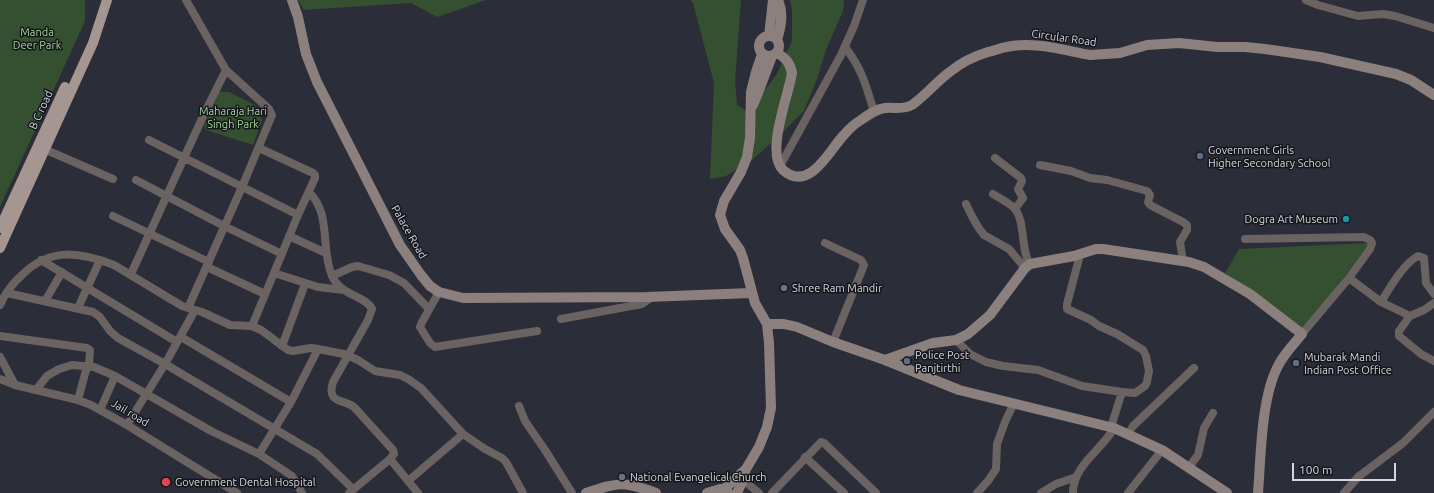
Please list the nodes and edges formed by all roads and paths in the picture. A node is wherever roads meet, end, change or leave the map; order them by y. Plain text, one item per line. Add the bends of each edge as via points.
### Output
1 (101, 0) edge
2 (107, 0) edge
3 (186, 0) edge
4 (292, 0) edge
5 (773, 0) edge
6 (778, 0) edge
7 (863, 0) edge
8 (1306, 0) edge
9 (1434, 28) edge
10 (773, 38) junction
11 (845, 46) junction
12 (770, 54) junction
13 (226, 70) junction
14 (1434, 95) edge
15 (874, 112) junction
16 (149, 140) dead end
17 (259, 148) junction
18 (44, 149) junction
19 (185, 157) junction
20 (995, 158) dead end
21 (1040, 165) dead end
22 (780, 166) junction
23 (113, 179) dead end
24 (136, 180) dead end
25 (242, 187) junction
26 (21, 190) junction
27 (309, 192) junction
28 (993, 194) dead end
29 (167, 195) junction
30 (966, 204) dead end
31 (1016, 209) junction
32 (298, 214) junction
33 (113, 216) dead end
34 (224, 226) junction
35 (0, 228) edge
36 (150, 234) junction
37 (289, 236) junction
38 (1245, 239) dead end
39 (825, 243) dead end
40 (0, 248) edge
41 (282, 254) junction
42 (326, 254) junction
43 (1080, 255) junction
44 (41, 260) junction
45 (100, 260) junction
46 (1183, 261) junction
47 (208, 264) junction
48 (1028, 266) junction
49 (62, 272) junction
50 (274, 273) junction
51 (131, 274) junction
52 (332, 276) junction
53 (1349, 278) junction
54 (305, 284) junction
55 (88, 288) junction
56 (344, 290) junction
57 (439, 292) junction
58 (6, 293) junction
59 (752, 293) junction
60 (265, 294) junction
61 (1434, 294) edge
62 (652, 297) junction
63 (45, 301) junction
64 (1381, 302) junction
65 (1434, 303) edge
66 (0, 305) edge
67 (78, 308) junction
68 (191, 309) junction
69 (429, 309) junction
70 (1410, 316) junction
71 (561, 319) dead end
72 (767, 324) junction
73 (252, 326) junction
74 (536, 330) dead end
75 (1302, 334) junction
76 (0, 336) edge
77 (179, 340) junction
78 (956, 340) junction
79 (833, 342) junction
80 (282, 346) junction
81 (318, 349) junction
82 (349, 356) junction
83 (0, 357) edge
84 (886, 360) junction
85 (1434, 361) edge
86 (165, 364) junction
87 (89, 366) junction
88 (1194, 368) dead end
89 (115, 376) junction
90 (0, 379) edge
91 (16, 385) junction
92 (36, 390) junction
93 (1122, 392) junction
94 (147, 394) junction
95 (78, 400) junction
96 (291, 402) junction
97 (1014, 403) junction
98 (519, 406) dead end
99 (100, 410) junction
100 (1213, 413) dead end
101 (1434, 413) edge
102 (127, 425) junction
103 (1112, 428) junction
104 (274, 429) junction
105 (464, 434) junction
106 (1128, 434) junction
107 (1162, 450) junction
108 (259, 454) junction
109 (805, 457) junction
110 (390, 459) junction
111 (1189, 467) junction
112 (746, 469) junction
113 (1076, 477) junction
114 (743, 480) junction
115 (408, 481) junction
116 (351, 491) edge
117 (717, 492) edge
118 (237, 493) edge
119 (302, 493) edge
120 (418, 493) edge
121 (523, 493) edge
122 (572, 493) edge
123 (586, 493) edge
124 (656, 493) edge
125 (737, 493) edge
126 (759, 493) edge
127 (772, 493) edge
128 (844, 493) edge
129 (876, 493) edge
130 (977, 493) edge
131 (1041, 493) edge
132 (1074, 493) edge
133 (1128, 493) edge
134 (1227, 493) edge
135 (1258, 493) edge
136 (1344, 493) edge

1 - 26 main road, B C road via 86,41
2 - 18 main road via 92,43
3 - 13 street
4 - 57 street, Palace Road via 308,60 317,82 400,245 421,276
5 - 10 street
6 - 10 street via 781,24
7 - 11 street
8 - 9 street via 1358,16 1383,14
10 - 12 street via 780,46
10 - 12 street via 764,38 759,45 760,50
11 - 15 street via 862,74
11 - 22 street
12 - 22 street via 785,57 792,73 779,124 777,151
12 - 59 street via 756,72 751,92 747,157 724,201 720,215 725,229 744,258
13 - 17 street via 271,112 272,118
13 - 19 street
14 - 15 street, Circular Road via 1420,84 1396,74 1320,57 1265,49 1179,43 1147,45 1098,56 1020,45 968,59 908,107 884,108
15 - 22 street, Circular Road via 843,134 810,174 792,175
16 - 19 street
17 - 25 street
17 - 27 street via 315,175
18 - 23 street
18 - 26 main road
19 - 25 street
19 - 29 street
20 - 31 street via 1021,178 1018,189 1023,198
21 - 46 street via 1147,191 1150,195 1150,205 1186,225 1187,230 1180,242
24 - 29 street
25 - 32 street
25 - 34 street
26 - 35 main road, B C road
26 - 40 main road
27 - 32 street
27 - 42 street via 322,212
28 - 31 street
29 - 34 street
29 - 36 street
30 - 48 street via 984,235 1009,249
31 - 48 street
32 - 37 street
33 - 36 street
34 - 41 street
34 - 47 street
36 - 47 street
36 - 51 street
37 - 41 street
37 - 42 street
38 - 53 street via 1368,238 1372,244 1370,249
39 - 79 street via 861,260 864,265
41 - 50 street
42 - 52 street
43 - 46 street via 1103,249
43 - 48 street
43 - 93 street via 1067,304 1068,309 1130,342 1143,350 1146,356 1149,376 1145,386 1135,393
44 - 45 street via 63,254
44 - 49 street
44 - 58 street via 16,280
45 - 51 street
45 - 55 street
46 - 75 street via 1204,267 1250,294
47 - 60 street
47 - 68 street
48 - 78 street via 990,315 968,334
49 - 55 street
49 - 63 street
50 - 54 street
50 - 60 street
51 - 68 street
52 - 56 street
52 - 69 street via 355,266 389,276 404,283
53 - 64 street
53 - 75 street
54 - 56 street
54 - 80 street
55 - 67 street
55 - 77 street
56 - 82 street via 367,303 372,309
57 - 62 street, Palace Road via 463,298
57 - 69 street
58 - 63 street
58 - 66 street
59 - 62 street, Palace Road
59 - 72 street
60 - 73 street
61 - 64 street via 1426,283 1424,258 1418,256 1406,266
62 - 71 street via 642,304
63 - 67 street
64 - 70 street
65 - 70 street
67 - 86 street via 97,314 110,332 118,338
68 - 73 street via 230,325
68 - 77 street
69 - 74 street via 420,327 435,347
70 - 85 street via 1399,336
72 - 79 street via 797,327
72 - 112 street via 771,408 759,447
73 - 80 street
75 - 135 street via 1281,361 1270,387 1264,420
76 - 87 street via 87,348 91,352
77 - 86 street
77 - 96 street
78 - 84 street via 933,343
78 - 93 street via 970,354 986,362 1038,370 1082,386
79 - 84 street
80 - 81 street via 293,351
81 - 82 street
81 - 96 street
82 - 105 street via 375,371 400,375 411,381 433,400
82 - 110 street via 332,385 334,398 354,407 393,450 394,454
83 - 91 street
84 - 97 street via 959,390
86 - 94 street
86 - 104 street
87 - 89 street
87 - 92 street via 72,365 59,368 47,376
87 - 95 street
88 - 106 street via 1133,426
89 - 94 street
89 - 99 street
90 - 91 street, Jail road
91 - 92 street, Jail road
92 - 95 street, Jail road
93 - 103 street
94 - 102 street
94 - 108 street via 211,431
95 - 99 street, Jail road
96 - 104 street
97 - 103 street
97 - 130 street via 998,444 996,469
98 - 122 street via 525,421
99 - 102 street, Jail road
100 - 111 street via 1204,428 1198,455
101 - 136 street via 1402,443 1358,477
102 - 118 street, Jail road
103 - 106 street
103 - 113 street
104 - 108 street
104 - 116 street via 316,454
105 - 115 street
105 - 121 street via 502,458
106 - 107 street
107 - 111 street
107 - 133 street
108 - 119 street via 292,476
109 - 127 street
109 - 128 street
109 - 129 street via 819,443 824,443
110 - 115 street
110 - 116 street
111 - 134 street
112 - 114 street
112 - 117 street
113 - 131 street
113 - 132 street
114 - 125 street
114 - 126 street
115 - 120 street
123 - 124 street via 621,483

